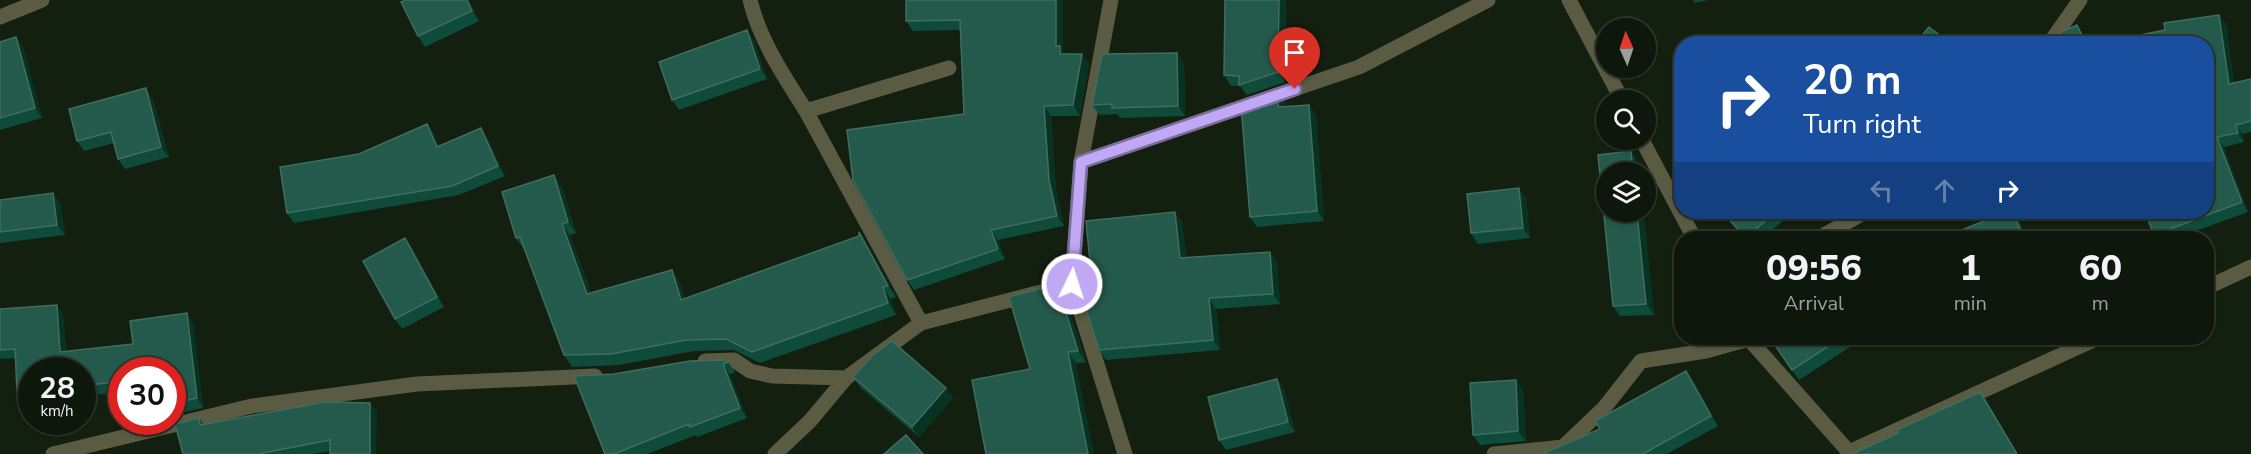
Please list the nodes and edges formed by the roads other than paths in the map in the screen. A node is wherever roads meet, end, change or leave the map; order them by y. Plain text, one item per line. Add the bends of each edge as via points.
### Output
1 (42, 0) edge
2 (750, 0) edge
3 (1111, 0) edge
4 (1488, 0) edge
5 (1569, 0) edge
6 (2080, 0) edge
7 (0, 17) edge
8 (2055, 36) edge
9 (949, 68) dead end
10 (1617, 90) edge
11 (806, 111) junction
12 (1647, 150) edge
13 (1081, 162) junction
14 (1674, 200) edge
15 (1853, 219) edge
16 (1831, 231) edge
17 (2251, 267) edge
18 (1072, 284) junction
19 (2214, 284) edge
20 (921, 323) junction
21 (1726, 345) edge
22 (1755, 345) edge
23 (2083, 345) edge
24 (686, 363) edge
25 (609, 375) edge
26 (846, 378) junction
27 (1848, 453) edge
28 (53, 454) edge
29 (775, 454) edge
30 (1125, 454) edge
31 (1494, 454) edge

1 - 7 street
2 - 11 street via 755,22
3 - 13 street
4 - 13 street via 1359,67
5 - 10 street
6 - 8 street
9 - 11 street
11 - 20 street
12 - 14 street
13 - 18 street
15 - 16 street
17 - 19 street
18 - 20 street
18 - 30 street
20 - 26 street
21 - 31 street via 1641,361 1604,408 1563,447
22 - 27 street
23 - 27 street
24 - 26 street via 734,360 750,371 772,376
25 - 28 street via 417,384 252,406
26 - 29 street via 810,421

